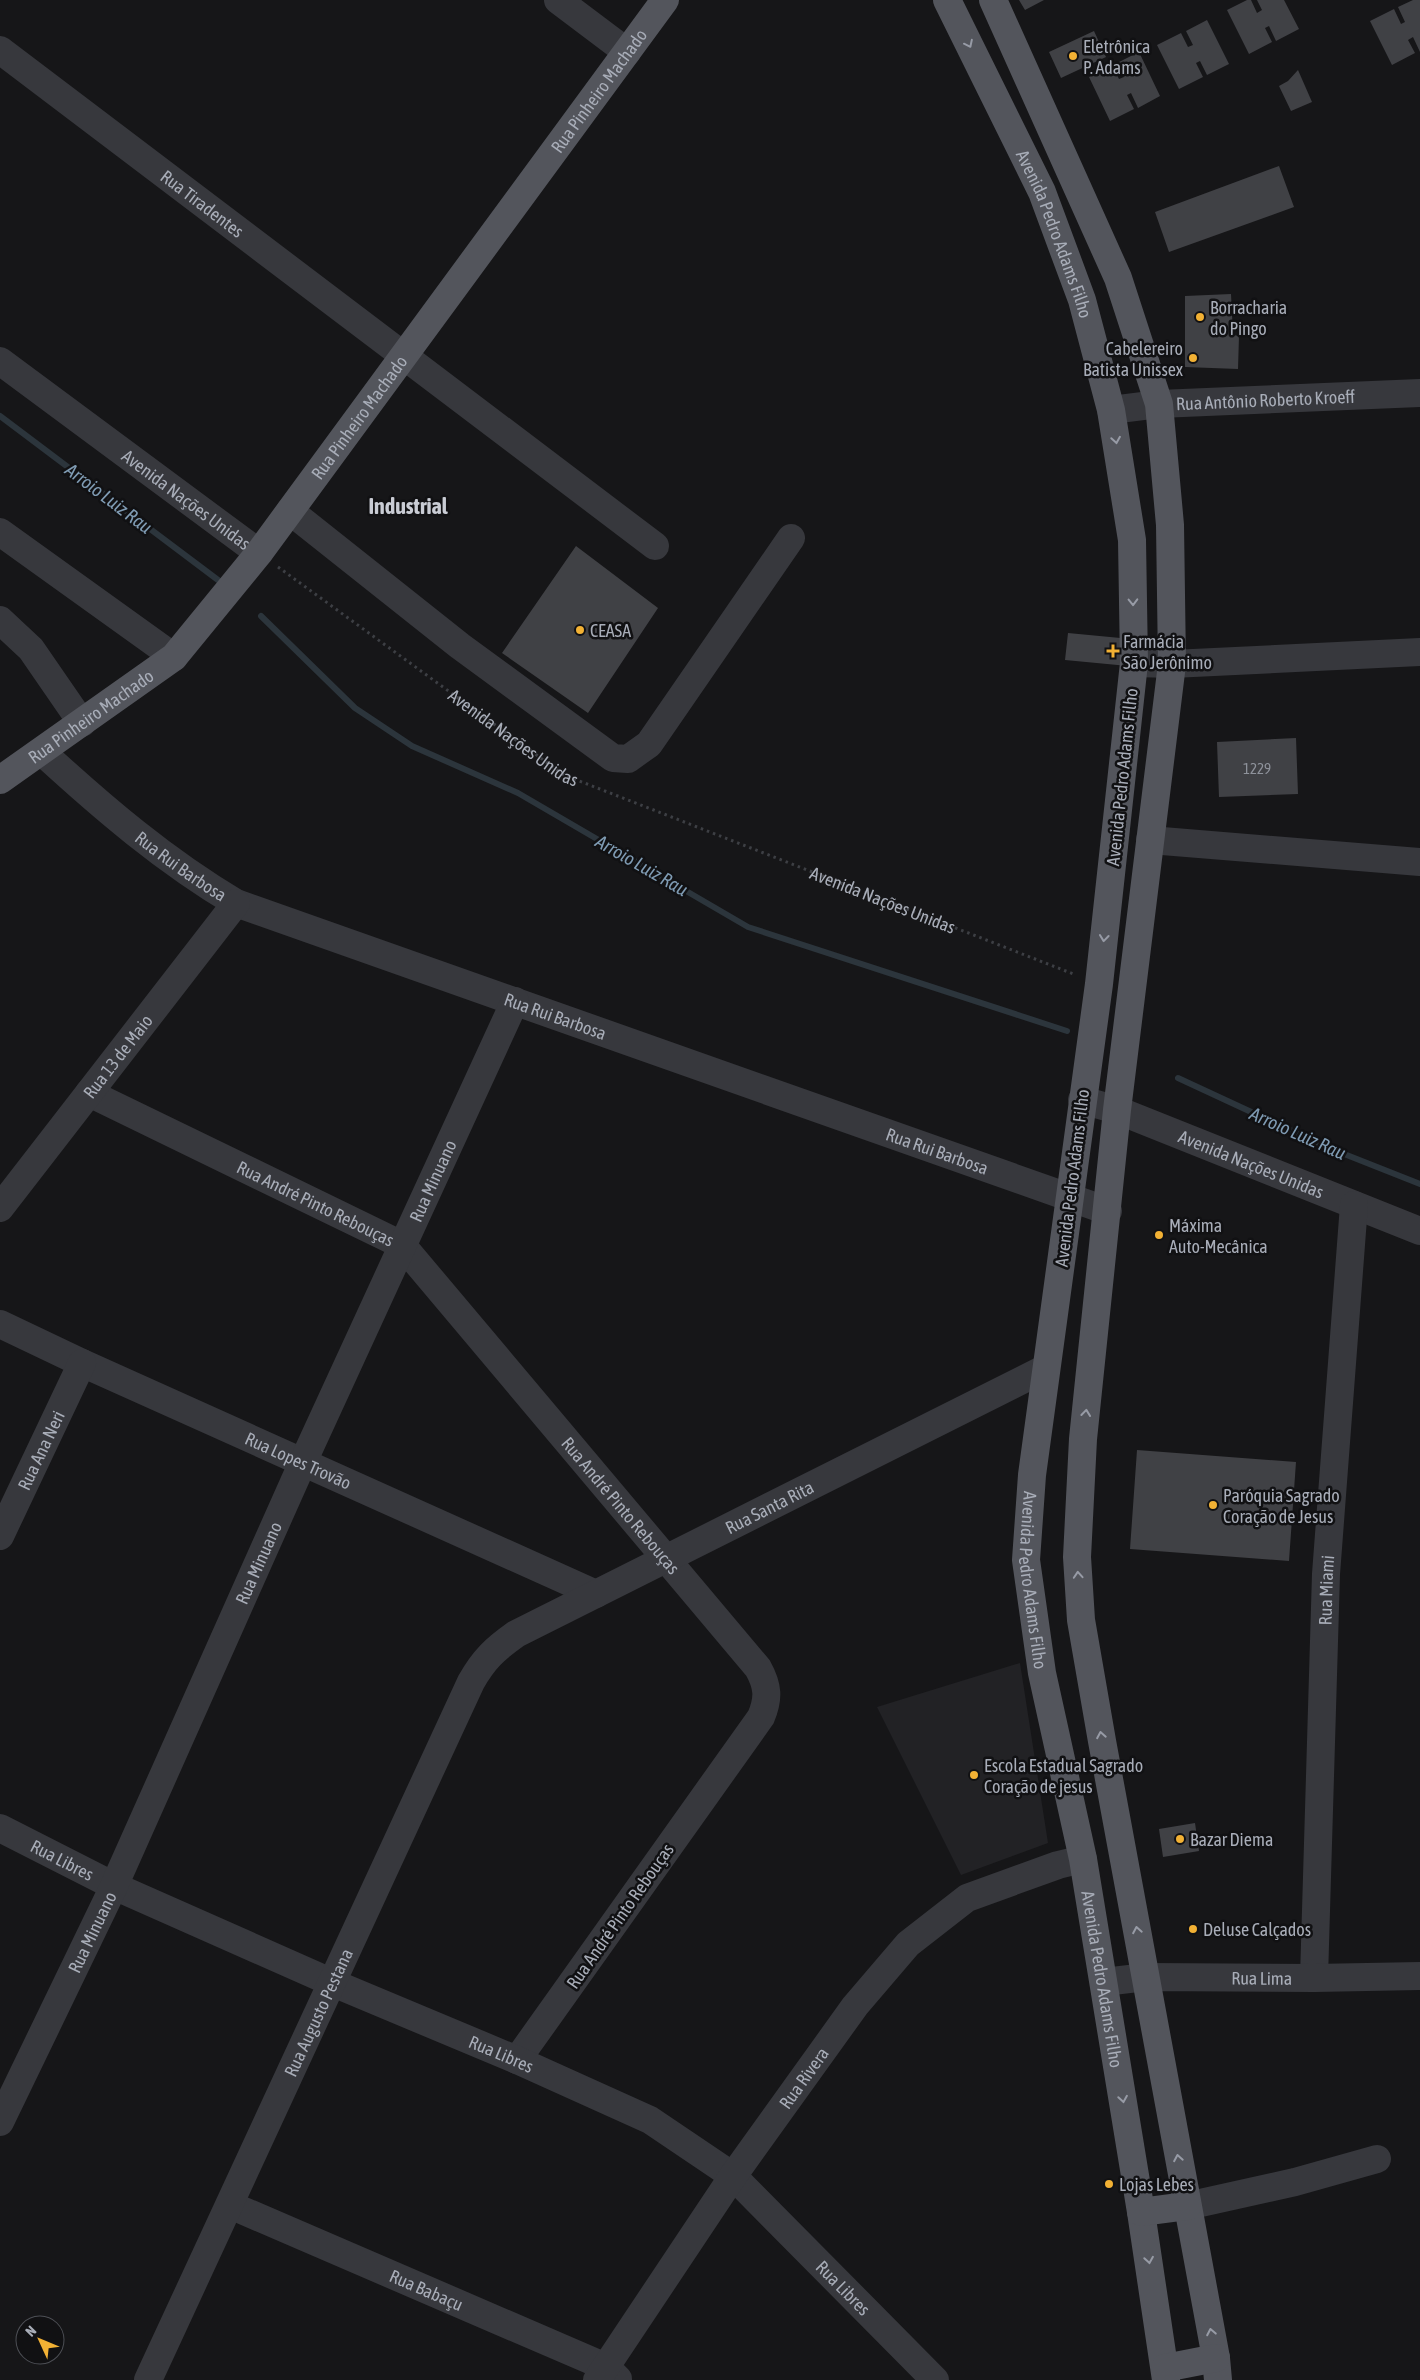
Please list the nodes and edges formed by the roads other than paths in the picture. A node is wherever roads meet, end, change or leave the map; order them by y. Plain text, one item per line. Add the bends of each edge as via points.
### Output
1 (558, 0) edge
2 (665, 0) edge
3 (947, 0) edge
4 (993, 0) edge
5 (0, 50) edge
6 (627, 52) junction
7 (404, 356) junction
8 (0, 362) edge
9 (1420, 392) edge
10 (1159, 404) junction
11 (1111, 410) junction
12 (290, 511) junction
13 (0, 532) edge
14 (791, 538) dead end
15 (655, 546) dead end
16 (259, 553) junction
17 (0, 620) edge
18 (1420, 652) edge
19 (174, 657) junction
20 (1134, 663) junction
21 (1172, 664) junction
22 (82, 724) junction
23 (42, 752) junction
24 (0, 780) edge
25 (1150, 840) junction
26 (1420, 862) edge
27 (236, 903) junction
28 (1108, 903) junction
29 (1142, 907) junction
30 (514, 1002) junction
31 (89, 1093) junction
32 (1082, 1100) junction
33 (1117, 1110) junction
34 (1070, 1198) junction
35 (1354, 1205) junction
36 (0, 1208) edge
37 (1108, 1211) junction
38 (1420, 1231) edge
39 (402, 1245) junction
40 (0, 1324) edge
41 (82, 1363) junction
42 (1046, 1368) junction
43 (303, 1462) junction
44 (0, 1536) edge
45 (666, 1560) junction
46 (596, 1594) junction
47 (494, 1650) joint
48 (0, 1828) edge
49 (1083, 1859) junction
50 (114, 1886) junction
51 (1420, 1976) edge
52 (1146, 1978) junction
53 (1314, 1978) junction
54 (1104, 1982) junction
55 (332, 1983) junction
56 (517, 2060) junction
57 (0, 2122) edge
58 (1377, 2159) dead end
59 (733, 2176) junction
60 (230, 2205) junction
61 (1187, 2206) junction
62 (1141, 2212) junction
63 (1217, 2369) edge
64 (1166, 2374) edge
65 (608, 2376) edge
66 (148, 2380) edge
67 (935, 2380) edge

1 - 6 street
2 - 6 main road, Rua Pinheiro Machado
3 -> 11 main road, Avenida Pedro Adams Filho via 1042,192 1082,300
4 - 10 main road, Avenida Pedro Adams Filho via 1118,278
5 - 7 street, Rua Tiradentes
6 - 7 main road, Rua Pinheiro Machado
7 - 12 main road, Rua Pinheiro Machado
7 - 15 street, Rua Tiradentes
8 - 16 street, Avenida Nações Unidas
9 - 10 street, Rua Antônio Roberto Kroeff
10 - 11 street, Rua Antônio Roberto Kroeff
10 - 21 main road, Avenida Pedro Adams Filho via 1170,525
11 -> 20 main road, Avenida Pedro Adams Filho via 1132,540
12 - 14 street via 460,646 613,758 628,759 649,744
12 - 16 main road, Rua Pinheiro Machado
13 - 19 street
16 - 19 main road, Rua Pinheiro Machado
17 - 22 street via 31,649
18 - 21 street
19 - 22 main road, Rua Pinheiro Machado
20 - 21 street
20 - 28 main road, Avenida Pedro Adams Filho
21 - 25 main road, Avenida Pedro Adams Filho
22 - 23 main road, Rua Pinheiro Machado
23 - 24 main road, Rua Pinheiro Machado
23 - 27 street, Rua Rui Barbosa via 150,846
25 - 26 street
25 - 29 main road, Avenida Pedro Adams Filho
27 - 30 street, Rua Rui Barbosa
27 - 31 street, Rua 13 de Maio
28 - 29 main road
28 -> 32 main road, Avenida Pedro Adams Filho
29 - 33 main road, Avenida Pedro Adams Filho
30 - 34 street, Rua Rui Barbosa
30 - 39 street, Rua Minuano
31 - 36 street, Rua 13 de Maio
31 - 39 street, Rua André Pinto Rebouças
32 - 33 street, Avenida Nações Unidas
32 - 34 main road, Avenida Pedro Adams Filho
33 - 35 street, Avenida Nações Unidas
33 - 37 main road, Avenida Pedro Adams Filho
34 - 37 street, Rua Rui Barbosa
34 - 42 main road, Avenida Pedro Adams Filho
35 - 38 street, Avenida Nações Unidas
35 - 53 street, Rua Miami via 1326,1574
52 -> 37 main road, Avenida Pedro Adams Filho via 1081,1620 1076,1557 1083,1439
39 - 43 street, Rua Minuano
39 - 45 street, Rua André Pinto Rebouças
40 - 41 street, Rua Lopes Trovão
41 - 43 street, Rua Lopes Trovão
41 - 44 street, Rua Ana Neri
42 - 45 street, Rua Santa Rita
42 - 49 main road, Avenida Pedro Adams Filho via 1032,1476 1026,1560 1042,1673
43 - 46 street, Rua Lopes Trovão
43 - 50 street, Rua Minuano
45 - 46 street, Rua Santa Rita
45 - 56 street, Rua André Pinto Rebouças via 758,1668 768,1689 767,1703 761,1717
46 - 47 street, Rua Santa Rita via 516,1634
47 - 55 street, Rua Augusto Pestana via 471,1682
48 - 50 street, Rua Libres
49 - 54 main road, Avenida Pedro Adams Filho
49 - 59 street, Rua Rivera via 967,1898 908,1944 856,2006
50 - 55 street, Rua Libres
50 - 57 street, Rua Minuano
51 - 53 street, Rua Lima
52 - 53 street, Rua Lima
52 - 54 street, Rua Lima
61 -> 52 main road, Avenida Pedro Adams Filho
54 -> 62 main road, Avenida Pedro Adams Filho
55 - 56 street, Rua Libres
55 - 60 street, Rua Augusto Pestana
56 - 59 street, Rua Libres via 650,2120
58 - 61 street via 1295,2182
59 - 65 street, Rua Rivera
59 - 67 street, Rua Libres
60 - 65 street, Rua Babaçu
60 - 66 street, Rua Augusto Pestana
61 - 62 main road
63 -> 61 main road, Avenida Pedro Adams Filho
62 -> 64 main road, Avenida Pedro Adams Filho
63 - 64 main road

